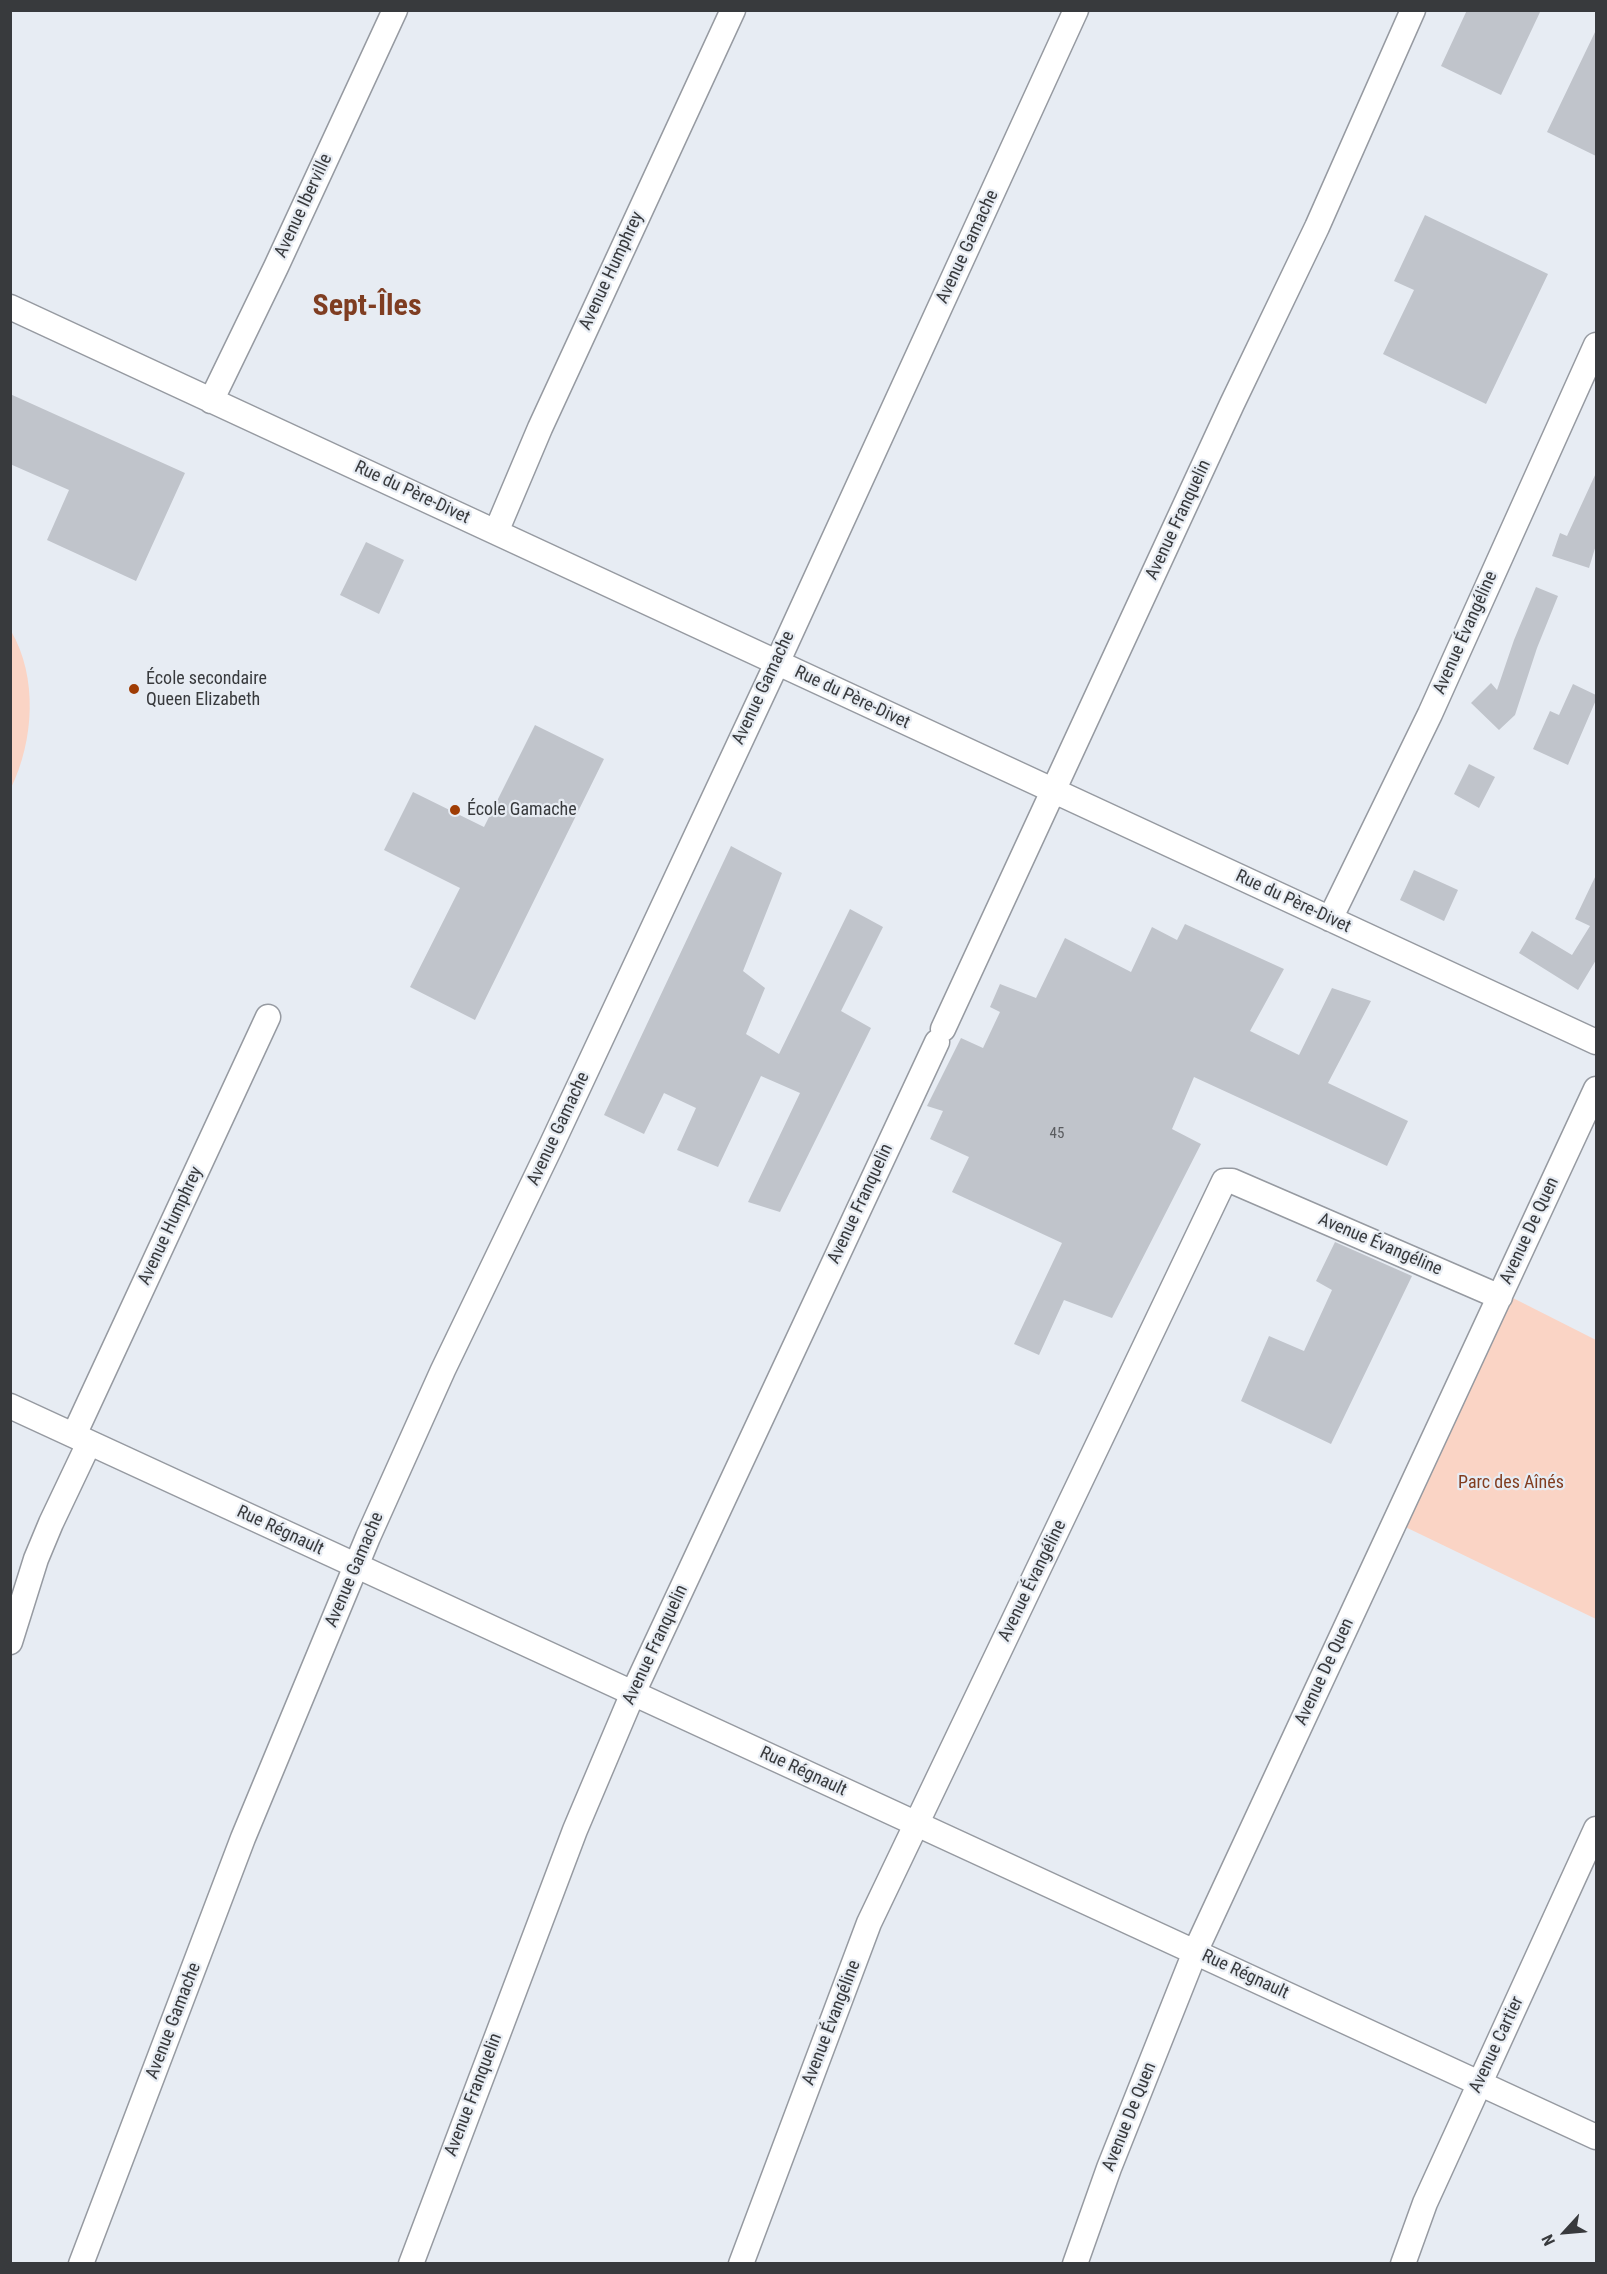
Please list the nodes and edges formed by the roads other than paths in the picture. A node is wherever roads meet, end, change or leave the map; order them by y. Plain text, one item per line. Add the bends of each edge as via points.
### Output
1 (395, 10) edge
2 (733, 10) edge
3 (1076, 10) edge
4 (1413, 10) edge
5 (10, 307) edge
6 (1596, 345) edge
7 (212, 400) junction
8 (496, 532) junction
9 (777, 663) junction
10 (1053, 790) junction
11 (1330, 919) junction
12 (268, 1017) dead end
13 (1596, 1042) edge
14 (1596, 1089) edge
15 (1500, 1297) junction
16 (10, 1406) edge
17 (82, 1439) junction
18 (356, 1566) junction
19 (10, 1642) edge
20 (633, 1693) junction
21 (916, 1824) junction
22 (1596, 1829) edge
23 (1195, 1952) junction
24 (1480, 2083) junction
25 (1596, 2137) edge
26 (81, 2264) edge
27 (411, 2264) edge
28 (741, 2264) edge
29 (1075, 2264) edge
30 (1403, 2264) edge

1 - 7 street, Avenue Iberville
2 - 8 street, Avenue Humphrey
3 - 9 street, Avenue Gamache
4 - 10 street, Avenue Franquelin via 1317,227
5 - 7 street, Rue du Père-Divet
6 - 11 street, Avenue Évangéline via 1430,714
7 - 8 street, Rue du Père-Divet
8 - 9 street, Rue du Père-Divet
9 - 10 street, Rue du Père-Divet
9 - 18 street, Avenue Gamache via 443,1370
10 - 11 street, Rue du Père-Divet
10 - 20 street, Avenue Franquelin
11 - 13 street, Rue du Père-Divet
12 - 17 street, Avenue Humphrey
14 - 15 street, Avenue De Quen
15 - 21 street, Avenue Évangéline via 1232,1181 1224,1181
15 - 23 street, Avenue De Quen
16 - 17 street, Rue Régnault
17 - 18 street, Rue Régnault
17 - 19 street, Avenue Humphrey via 36,1559
18 - 20 street, Rue Régnault
18 - 26 street, Avenue Gamache via 243,1838
20 - 21 street, Rue Régnault
20 - 27 street, Avenue Franquelin via 575,1830
21 - 23 street, Rue Régnault
21 - 28 street, Avenue Évangéline via 869,1923
22 - 24 street, Avenue Cartier
23 - 24 street, Rue Régnault
23 - 29 street, Avenue De Quen
24 - 25 street, Rue Régnault
24 - 30 street, Avenue Cartier via 1425,2203

